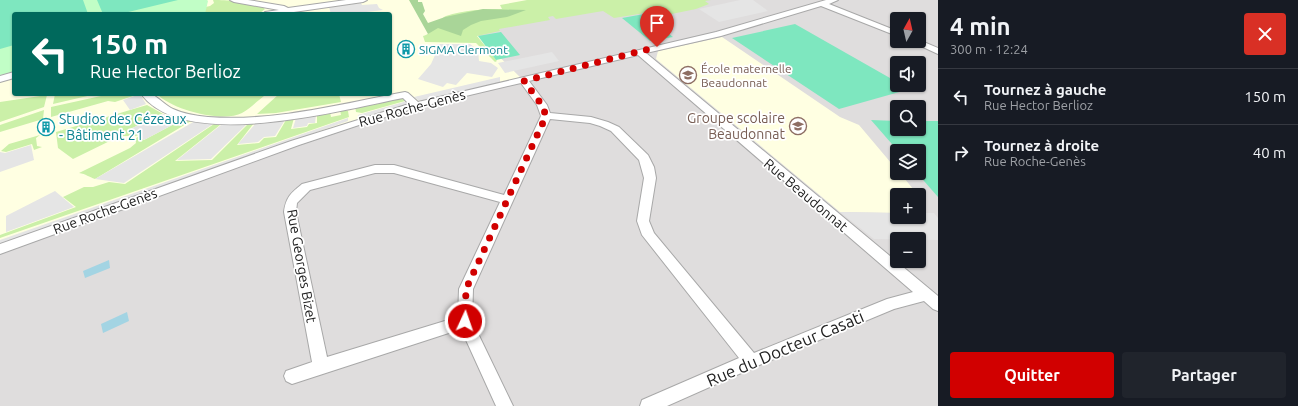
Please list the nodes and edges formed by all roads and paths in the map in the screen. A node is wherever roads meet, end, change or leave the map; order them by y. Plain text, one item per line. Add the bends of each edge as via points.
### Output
1 (234, 0) edge
2 (363, 0) edge
3 (834, 0) edge
4 (823, 4) junction
5 (274, 6) junction
6 (294, 9) junction
7 (264, 12) edge
8 (278, 12) edge
9 (890, 31) edge
10 (926, 46) edge
11 (938, 51) edge
12 (639, 52) junction
13 (12, 76) edge
14 (0, 79) edge
15 (524, 81) junction
16 (148, 96) edge
17 (416, 105) junction
18 (350, 106) junction
19 (546, 116) junction
20 (355, 123) junction
21 (507, 200) junction
22 (0, 249) edge
23 (925, 294) junction
24 (938, 305) edge
25 (465, 321) junction
26 (751, 361) junction
27 (321, 366) junction
28 (292, 376) dead end
29 (505, 406) edge
30 (648, 406) edge

1 - 5 street
2 - 6 street
3 - 4 street, Rue Roche-Genès
4 - 9 street
4 - 12 street, Rue Roche-Genès via 718,34
5 - 6 street
5 - 7 street
6 - 8 street
10 - 11 street
12 - 15 street, Rue Roche-Genès
12 - 23 street, Rue Beaudonnat
13 - 14 street
15 - 17 street, Rue Roche-Genès
15 - 19 street via 542,105
16 - 18 street via 172,113 221,121 272,119
17 - 18 street via 405,95
17 - 20 street, Rue Roche-Genès
18 - 20 street
19 - 21 street
19 - 26 street via 591,120 604,124 615,129 644,158 650,178 643,221 648,235
20 - 22 street, Rue Roche-Genès
21 - 25 street via 466,289
21 - 27 street, Rue Georges Bizet via 394,169 375,169 318,183 306,187 297,194 291,202 290,212
23 - 24 street, Rue Beaudonnat
23 - 26 street, Rue du Docteur Casati via 892,303
25 - 27 street
25 - 29 street
26 - 30 street, Rue du Docteur Casati
27 - 28 street

